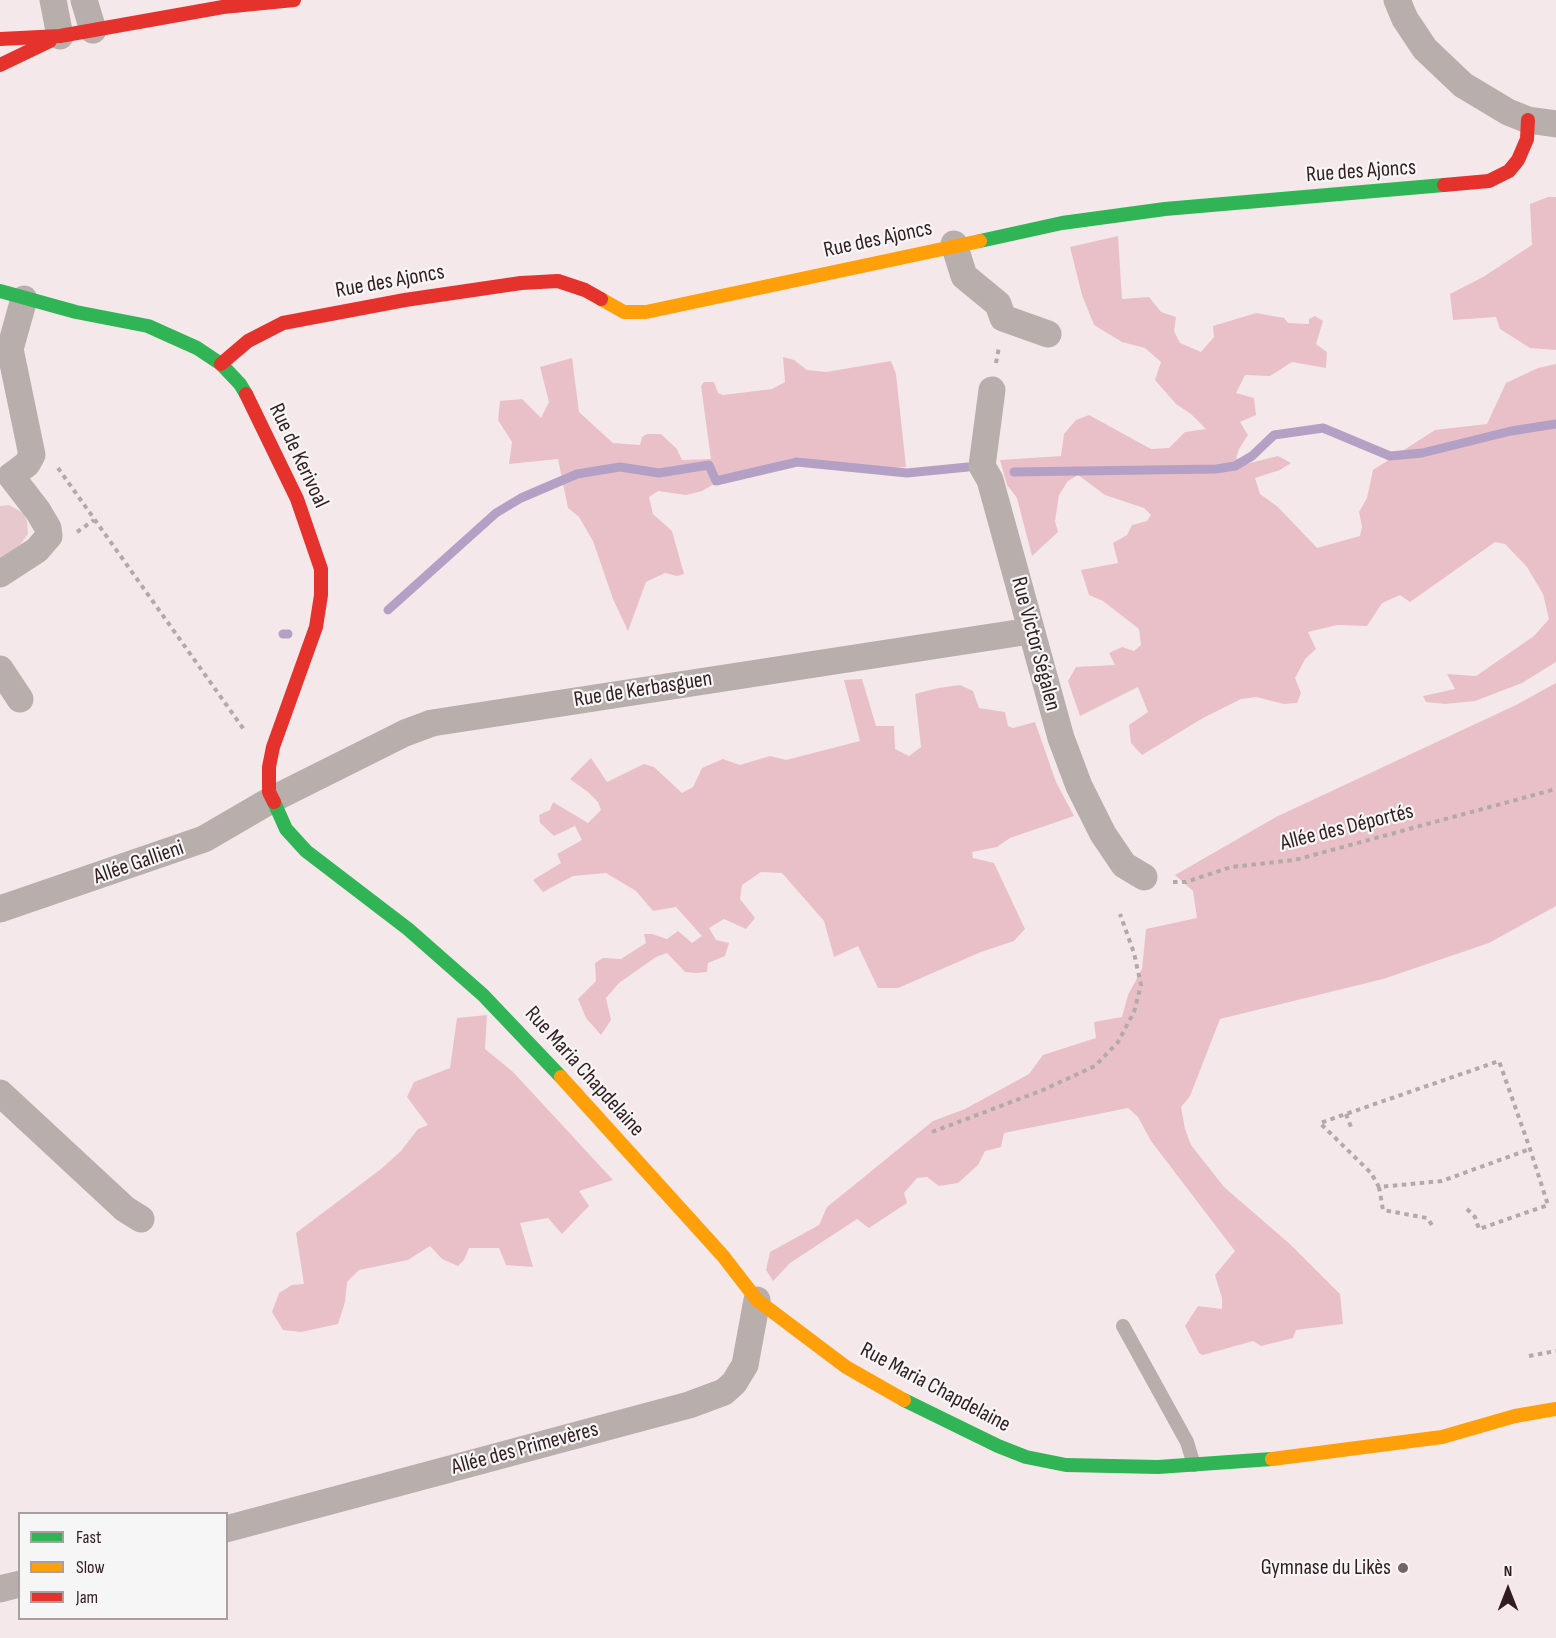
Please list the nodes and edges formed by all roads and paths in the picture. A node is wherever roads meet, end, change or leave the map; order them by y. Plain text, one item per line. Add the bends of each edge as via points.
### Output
1 (52, 0) edge
2 (84, 0) edge
3 (294, 0) edge
4 (1397, 0) edge
5 (180, 6) edge
6 (93, 30) junction
7 (60, 36) junction
8 (0, 39) edge
9 (0, 64) edge
10 (1528, 120) junction
11 (1556, 124) edge
12 (954, 244) junction
13 (12, 295) edge
14 (1003, 318) junction
15 (1048, 334) dead end
16 (220, 364) junction
17 (992, 390) joint
18 (32, 455) junction
19 (5, 480) edge
20 (0, 574) edge
21 (1030, 631) junction
22 (0, 669) edge
23 (20, 699) dead end
24 (228, 709) dead end
25 (1556, 789) edge
26 (272, 800) junction
27 (1144, 877) joint
28 (0, 909) edge
29 (1120, 914) dead end
30 (0, 1093) edge
31 (1346, 1114) junction
32 (1351, 1127) dead end
33 (933, 1132) dead end
34 (1530, 1149) junction
35 (1379, 1187) junction
36 (1467, 1209) dead end
37 (141, 1219) dead end
38 (1432, 1225) dead end
39 (757, 1300) junction
40 (1123, 1326) dead end
41 (1556, 1351) edge
42 (1528, 1356) dead end
43 (1556, 1409) edge
44 (1194, 1466) junction
45 (228, 1528) edge
46 (18, 1584) edge
47 (0, 1589) edge

1 - 7 street
2 - 6 street
3 - 5 street
4 - 10 street via 1413,33 1450,75 1496,106
5 - 6 street
6 - 7 street
7 - 8 street
7 - 9 street
10 - 11 street
10 - 12 street, Rue des Ajoncs via 1527,139 1518,159 1509,171 1489,181 1165,209 1062,223
12 - 14 street via 964,276 998,304
12 - 16 street, Rue des Ajoncs via 646,312 624,312 558,281 405,300 283,323 248,341
13 - 16 street, Rue de Kerivoal via 148,326 197,348
13 - 18 street via 10,349
14 - 15 street
14 - 17 path
16 - 26 street, Rue de Kerivoal via 240,384 271,442 303,514 321,569 316,627 270,758 268,786
17 - 21 street, Rue Victor Ségalen via 982,466 990,480
18 - 19 street via 27,464
18 - 24 path via 55,464
19 - 20 street via 38,511 49,536 37,550
21 - 26 street, Rue de Kerbasguen via 456,717 405,733
21 - 27 street, Rue Victor Ségalen via 1060,738 1079,786 1115,854 1124,866
22 - 23 street
25 - 27 path, Allée des Déportés via 1295,860 1231,867 1186,882
26 - 28 street, Allée Gallieni via 204,839
26 - 39 street, Rue Maria Chapdelaine via 296,841 433,949 511,1023 735,1269
29 - 33 path via 1141,985 1134,1012 1118,1042 1095,1066
30 - 37 street via 125,1209
31 - 32 path
31 - 34 path via 1499,1060
31 - 35 path via 1320,1123 1371,1173
34 - 35 path via 1442,1181
34 - 36 path via 1548,1205 1479,1229
35 - 38 path via 1383,1210 1427,1218
39 - 44 street, Rue Maria Chapdelaine via 864,1378 973,1435 1026,1457 1066,1465
39 - 45 street, Allée des Primevères via 745,1365 724,1392 689,1405
40 - 44 lane via 1188,1442
41 - 42 path
43 - 44 street, Rue Maria Chapdelaine via 1442,1437
46 - 47 street

